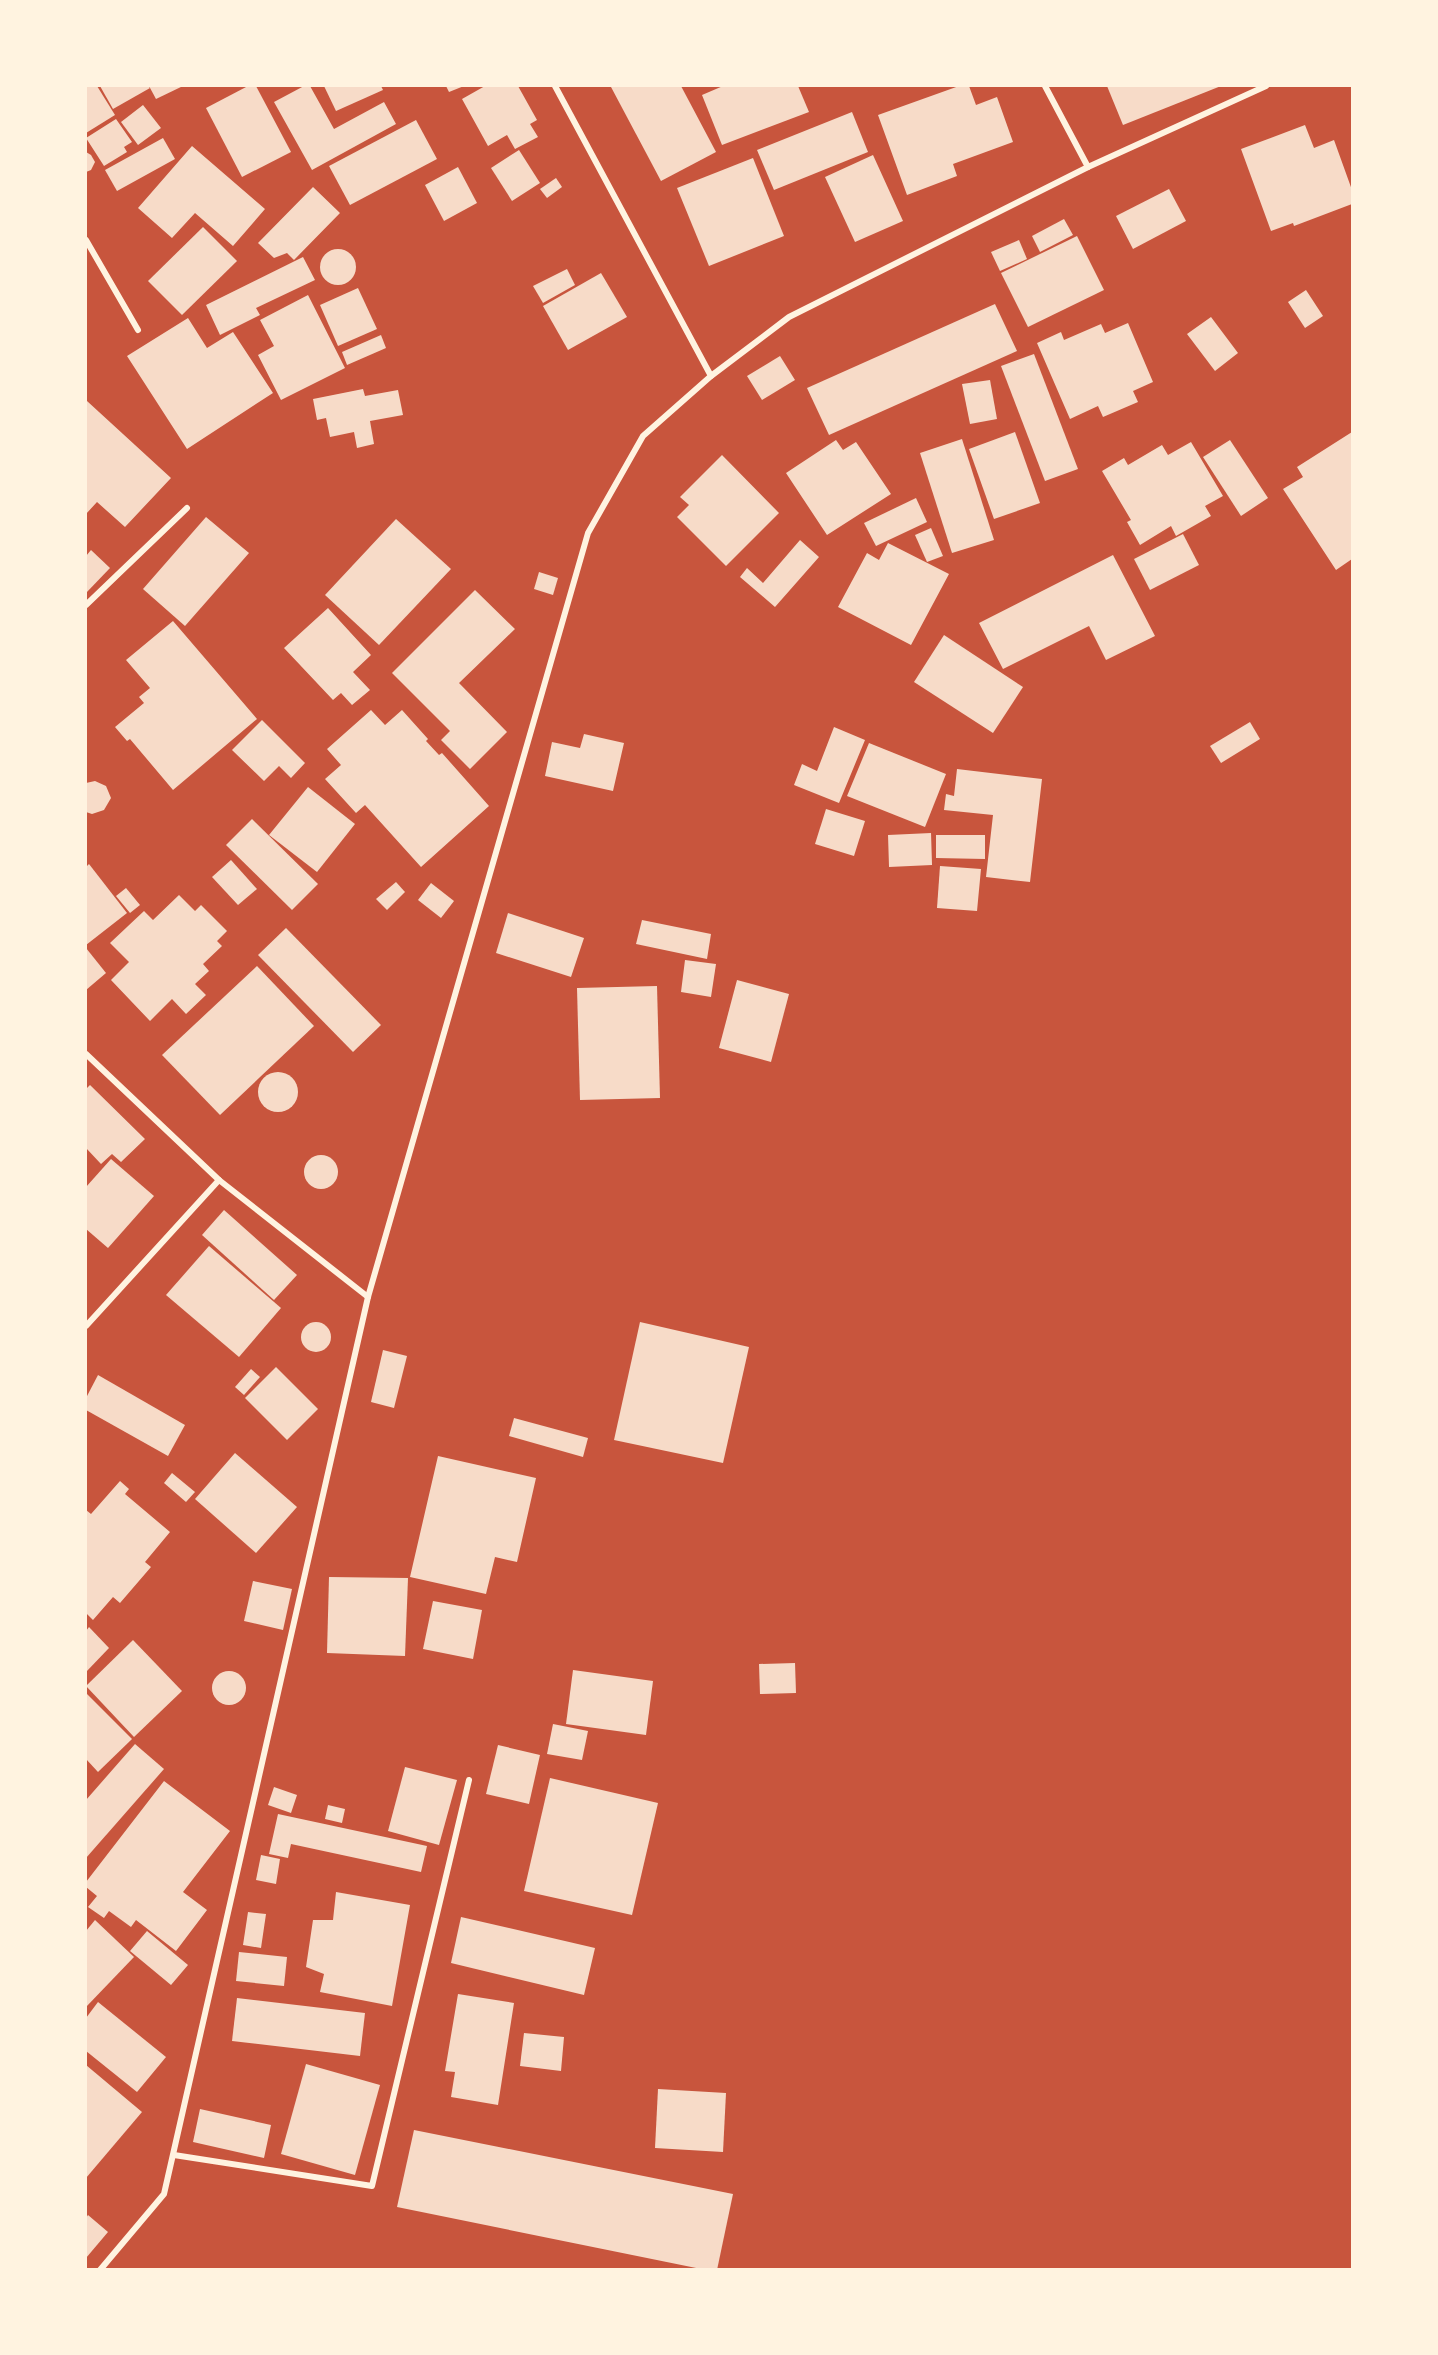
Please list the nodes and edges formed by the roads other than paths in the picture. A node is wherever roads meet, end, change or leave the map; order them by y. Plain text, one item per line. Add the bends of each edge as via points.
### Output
1 (555, 86) edge
2 (1046, 86) edge
3 (1266, 86) edge
4 (1088, 167) junction
5 (86, 240) edge
6 (138, 330) dead end
7 (711, 376) junction
8 (187, 508) dead end
9 (86, 605) edge
10 (86, 1054) edge
11 (219, 1180) junction
12 (368, 1297) junction
13 (86, 1326) edge
14 (469, 1780) dead end
15 (174, 2155) junction
16 (100, 2270) edge

1 - 7 street
2 - 4 street
3 - 4 street
4 - 7 street via 789,317
5 - 6 street
7 - 12 street via 643,436 588,533
8 - 9 street
10 - 11 street
11 - 12 street
11 - 13 street
12 - 15 street
14 - 15 street via 372,2186
15 - 16 street via 164,2194

